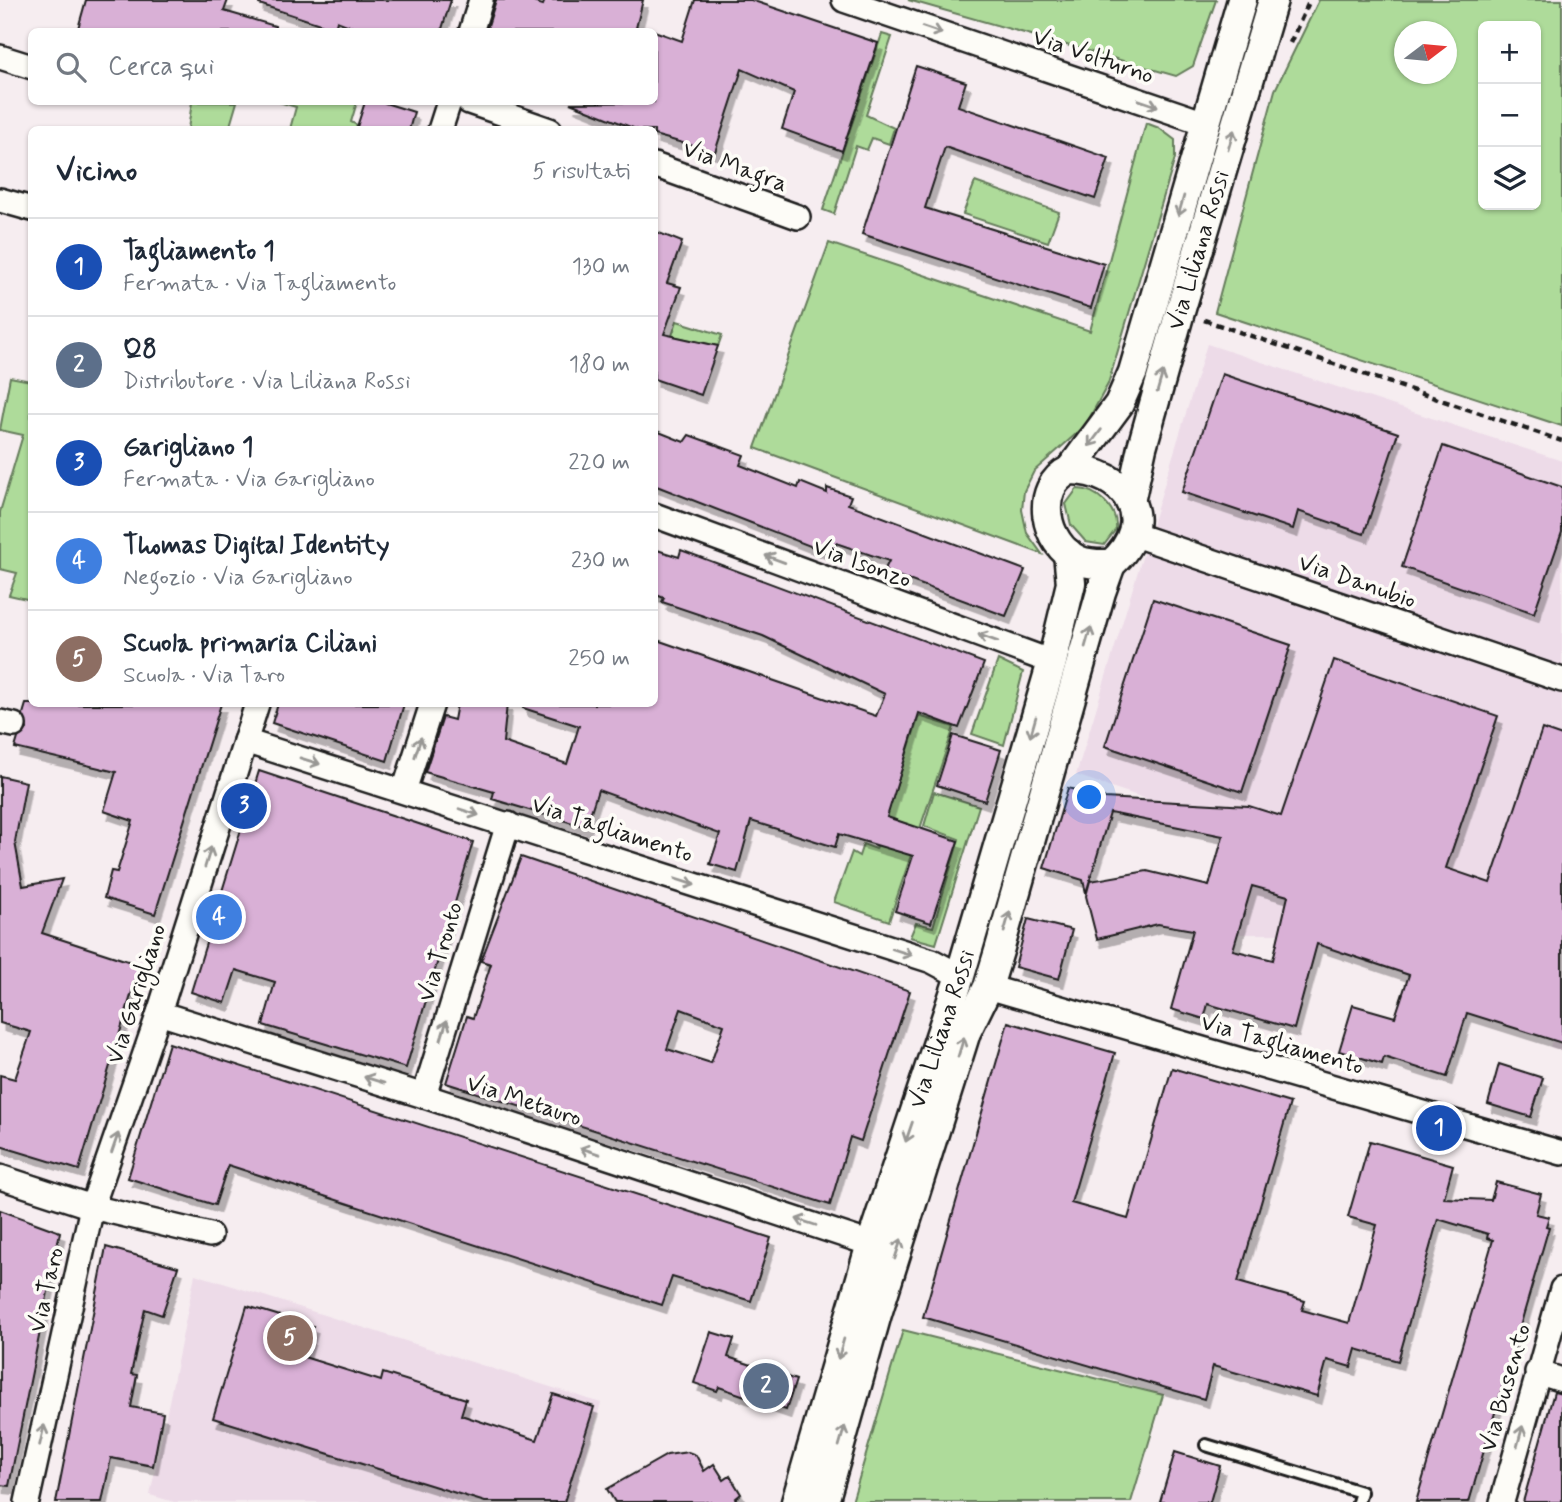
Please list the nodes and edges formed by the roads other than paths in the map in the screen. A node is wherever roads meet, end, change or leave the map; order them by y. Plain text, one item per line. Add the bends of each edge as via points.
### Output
1 (481, 0) edge
2 (845, 0) edge
3 (1242, 0) edge
4 (1273, 0) edge
5 (1284, 0) edge
6 (472, 28) edge
7 (1261, 37) junction
8 (0, 57) edge
9 (28, 66) edge
10 (448, 105) edge
11 (477, 105) edge
12 (1205, 123) junction
13 (441, 126) edge
14 (539, 126) edge
15 (658, 166) edge
16 (0, 200) edge
17 (28, 208) edge
18 (798, 217) dead end
19 (1070, 470) junction
20 (1130, 502) junction
21 (658, 516) edge
22 (1135, 535) junction
23 (1068, 553) junction
24 (1111, 564) junction
25 (1052, 662) junction
26 (1562, 680) edge
27 (256, 707) edge
28 (431, 707) edge
29 (244, 741) junction
30 (404, 791) junction
31 (508, 824) junction
32 (960, 976) junction
33 (988, 987) junction
34 (159, 1013) junction
35 (424, 1096) junction
36 (1562, 1153) edge
37 (0, 1177) edge
38 (92, 1208) junction
39 (210, 1236) dead end
40 (871, 1244) junction
41 (1562, 1289) edge
42 (1537, 1372) junction
43 (1562, 1380) edge
44 (1206, 1445) dead end
45 (27, 1502) edge
46 (796, 1502) edge
47 (824, 1502) edge
48 (1358, 1502) edge
49 (1502, 1502) edge

1 - 6 street
2 -> 12 street, Via Volturno
3 - 12 street, Via Liliana Rossi
4 - 7 street, Via Liliana Rossi
5 - 7 street
20 -> 7 street, Via Liliana Rossi via 1142,447 1197,313
8 - 9 street
10 - 13 street
11 - 14 street
12 -> 19 street, Via Liliana Rossi via 1133,372 1119,404
15 - 18 street, Via Magra
16 - 17 street
19 - 20 street via 1099,473
19 - 23 street, Via Liliana Rossi via 1057,476 1046,501 1050,527
20 - 22 street, Via Liliana Rossi
25 -> 21 street, Via Isonzo
22 - 24 street, Via Liliana Rossi
22 - 26 street, Via Danubio
23 - 24 street via 1089,564
23 - 25 street, Via Liliana Rossi via 1070,583
33 -> 24 street, Via Liliana Rossi
25 -> 32 street, Via Liliana Rossi
27 - 29 street, Via Garigliano
30 -> 28 street
29 -> 30 street, Via Tagliamento
34 -> 29 street, Via Garigliano
30 -> 31 street, Via Tagliamento
31 -> 32 street, Via Tagliamento via 932,961
35 -> 31 street, Via Tronto
32 -> 40 street, Via Liliana Rossi
33 - 36 street, Via Tagliamento
47 -> 33 street, Via Liliana Rossi via 877,1314 966,1032
35 -> 34 street, Via Metauro
38 -> 34 street, Via Garigliano
40 -> 35 street, Via Metauro
37 - 38 street
38 - 39 street
45 -> 38 street, Via Taro
40 -> 46 street, Via Liliana Rossi
41 - 42 street, Via Busento
42 - 43 street
49 -> 42 street, Via Busento
44 - 48 lane via 1361,1492

